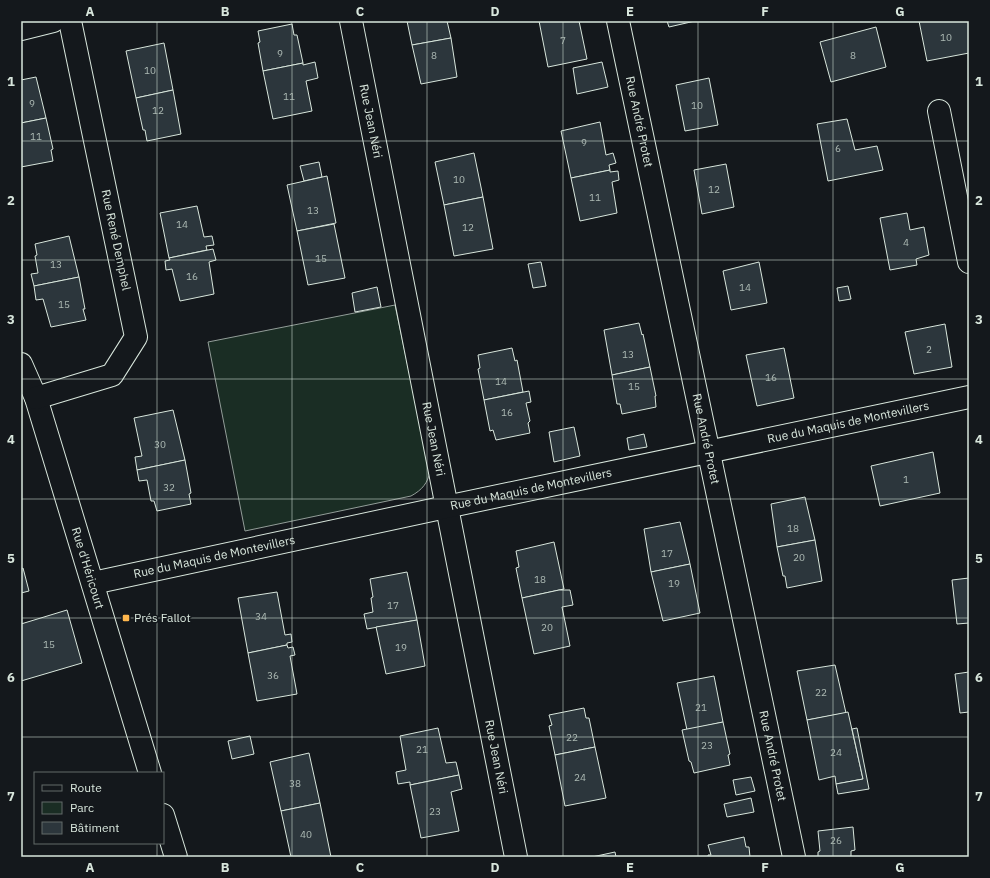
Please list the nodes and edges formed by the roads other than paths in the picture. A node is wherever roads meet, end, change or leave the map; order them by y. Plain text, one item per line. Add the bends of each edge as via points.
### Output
1 (53, 21) edge
2 (70, 21) edge
3 (352, 21) edge
4 (618, 21) edge
5 (21, 29) edge
6 (938, 111) dead end
7 (969, 262) edge
8 (21, 364) edge
9 (969, 397) edge
10 (36, 398) junction
11 (709, 453) junction
12 (446, 507) junction
13 (93, 583) junction
14 (150, 772) edge
15 (164, 818) edge
16 (176, 857) edge
17 (516, 857) edge
18 (794, 857) edge

1 - 5 street
2 - 10 street, Rue René Demphel via 136,336 112,375
3 - 12 street, Rue Jean Néri
4 - 11 street, Rue André Protet
6 - 7 street
8 - 10 street, Rue d'Héricourt
9 - 11 street, Rue du Maquis de Montevillers
10 - 13 street, Rue d'Héricourt
11 - 12 street, Rue du Maquis de Montevillers
11 - 18 street, Rue André Protet
12 - 13 street, Rue du Maquis de Montevillers
12 - 17 street, Rue Jean Néri
13 - 14 street, Rue d'Héricourt
15 - 16 street

